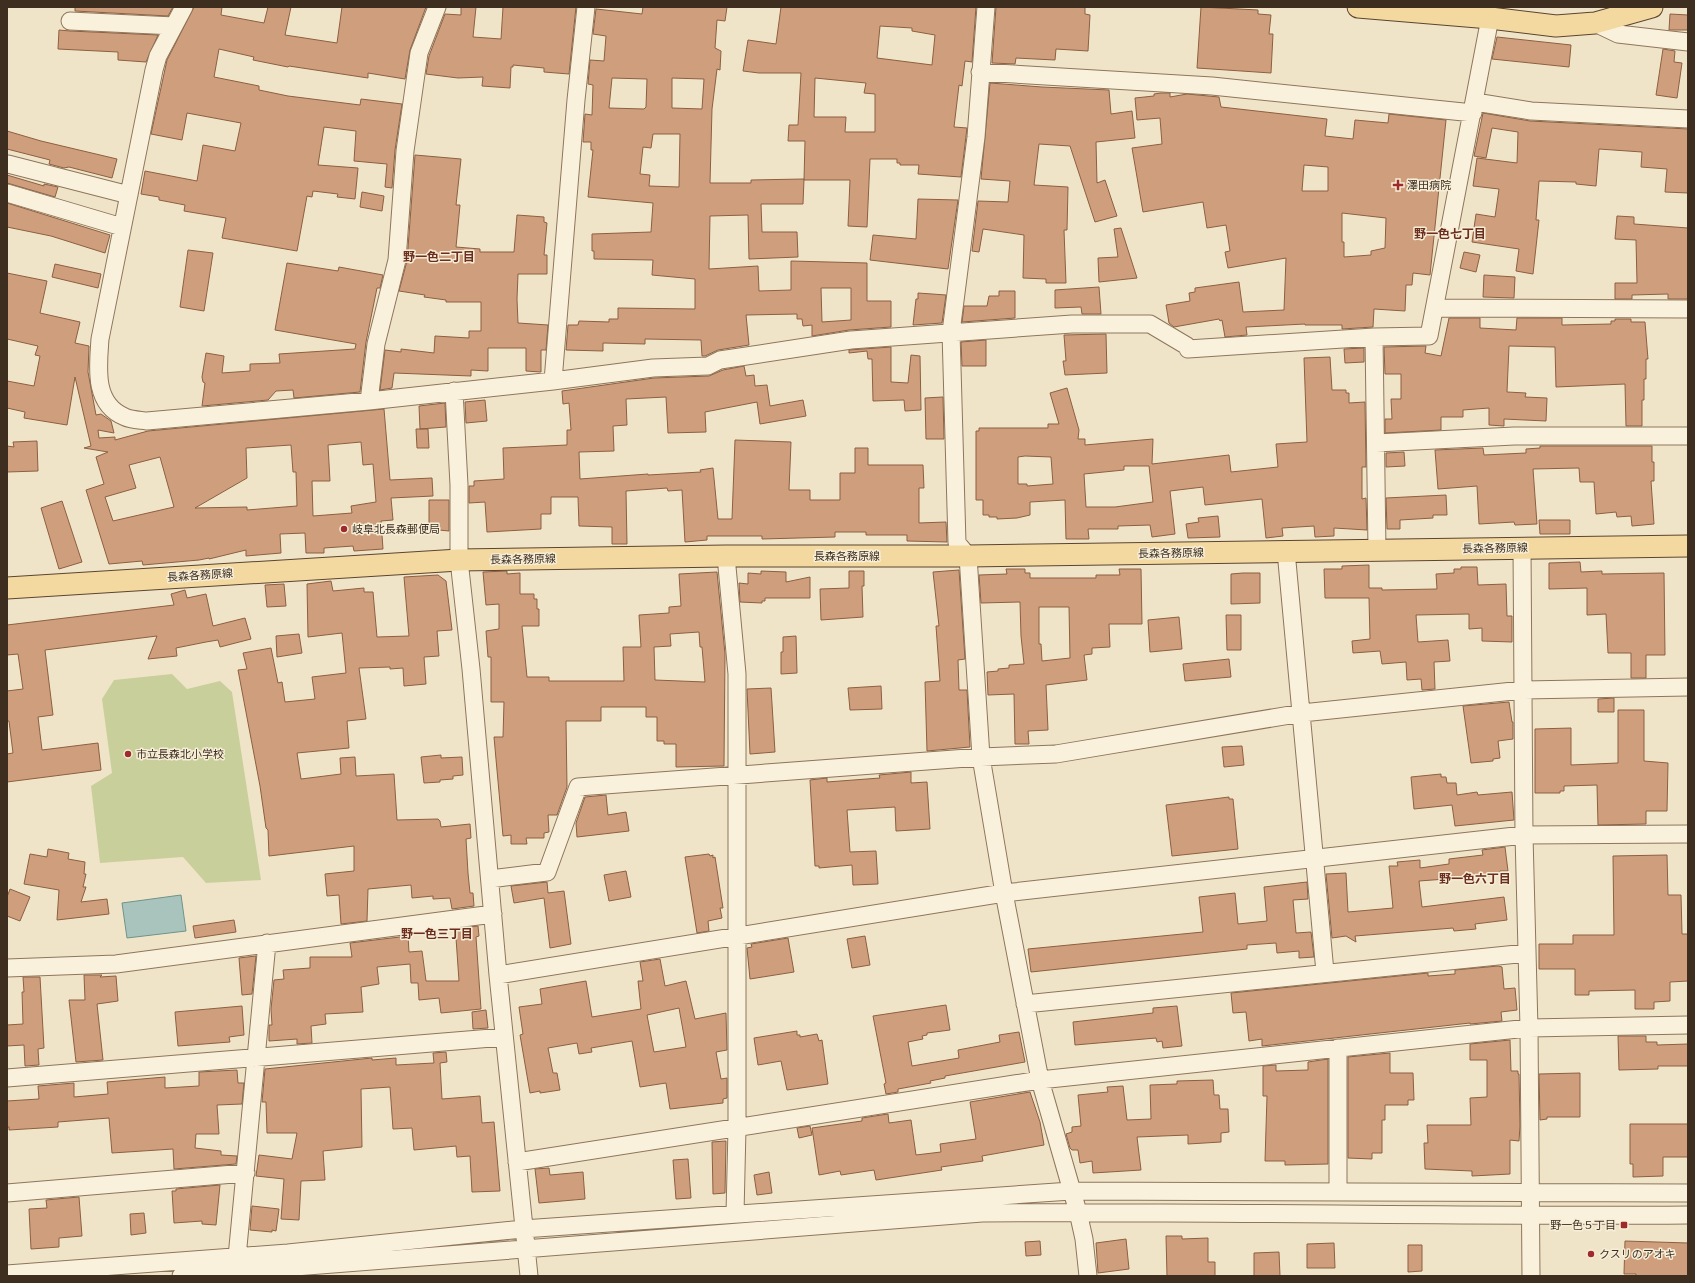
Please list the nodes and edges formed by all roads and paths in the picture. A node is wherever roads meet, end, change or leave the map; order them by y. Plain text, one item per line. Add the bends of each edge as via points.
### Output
1 (184, 7) edge
2 (437, 7) edge
3 (586, 7) edge
4 (986, 7) edge
5 (1358, 7) edge
6 (1652, 7) edge
7 (1432, 10) edge
8 (1490, 18) junction
9 (70, 21) dead end
10 (1595, 23) junction
11 (174, 26) junction
12 (1688, 42) edge
13 (980, 72) junction
14 (1474, 108) junction
15 (1688, 119) edge
16 (8, 164) edge
17 (7, 193) edge
18 (129, 195) junction
19 (122, 227) junction
20 (1436, 308) junction
21 (1688, 309) edge
22 (951, 332) junction
23 (1374, 336) junction
24 (553, 381) junction
25 (454, 391) junction
26 (369, 401) junction
27 (1688, 436) edge
28 (1376, 443) junction
29 (1688, 546) edge
30 (1522, 548) junction
31 (1377, 550) junction
32 (1286, 552) junction
33 (726, 556) junction
34 (968, 556) junction
35 (459, 560) junction
36 (7, 588) edge
37 (1688, 687) edge
38 (1523, 690) junction
39 (1302, 713) junction
40 (981, 757) junction
41 (738, 775) junction
42 (1688, 834) edge
43 (1524, 835) junction
44 (1314, 858) junction
45 (490, 879) junction
46 (1004, 893) junction
47 (493, 914) junction
48 (737, 937) junction
49 (267, 943) junction
50 (1527, 953) junction
51 (7, 968) edge
52 (1325, 972) junction
53 (498, 975) junction
54 (1025, 1004) junction
55 (1688, 1025) edge
56 (1529, 1028) junction
57 (504, 1038) junction
58 (1338, 1048) junction
59 (256, 1058) junction
60 (7, 1078) edge
61 (1040, 1080) junction
62 (737, 1128) junction
63 (517, 1162) junction
64 (246, 1173) junction
65 (1071, 1191) junction
66 (1338, 1191) junction
67 (1530, 1191) junction
68 (1688, 1192) edge
69 (7, 1193) edge
70 (1078, 1212) junction
71 (735, 1214) junction
72 (1688, 1215) edge
73 (1530, 1216) junction
74 (523, 1229) junction
75 (526, 1250) junction
76 (237, 1257) junction
77 (7, 1274) edge
78 (181, 1276) edge
79 (529, 1276) edge
80 (1088, 1276) edge
81 (1530, 1276) edge

1 - 11 street
2 - 26 street via 419,53 405,151 397,260 376,344
3 - 24 street
4 - 13 street
5 - 7 main road
6 - 10 main road
7 - 8 main road
8 - 10 main road via 1556,26
8 - 14 street
9 - 11 street
10 - 12 street via 1618,34
11 - 18 street via 158,56 154,70
13 - 14 street via 1212,86
13 - 22 street via 976,137
14 - 15 street
14 - 20 street
16 - 18 street
17 - 19 street
18 - 19 street
19 - 26 street via 100,339 98,373 105,402 125,417 147,421
20 - 21 street
20 - 23 street via 1430,336
22 - 23 street via 1072,324 1150,324 1188,349
22 - 24 street via 851,340 720,360 708,366 653,368
22 - 34 street via 957,543
23 - 28 street
24 - 25 street
25 - 26 street
25 - 35 street
27 - 28 street via 1514,436
28 - 31 street
29 - 30 main road, 長森各務原線
30 - 31 main road, 長森各務原線
30 - 38 street
31 - 32 main road, 長森各務原線
32 - 34 main road, 長森各務原線
32 - 39 street
33 - 34 main road, 長森各務原線
33 - 35 main road, 長森各務原線
33 - 41 street via 737,674
34 - 40 street
35 - 36 main road, 長森各務原線
35 - 45 street
37 - 38 street
38 - 39 street
38 - 43 street
39 - 40 street via 1056,754
39 - 44 street
40 - 41 street
40 - 46 street
41 - 45 street via 578,787 547,872
41 - 48 street
42 - 43 street
43 - 44 street
43 - 50 street
44 - 46 street
44 - 52 street
45 - 47 street
46 - 48 street
46 - 54 street
47 - 49 street
47 - 53 street
48 - 53 street
48 - 62 street
49 - 51 street via 116,964
49 - 59 street
50 - 52 street
50 - 56 street
52 - 54 street
53 - 57 street
54 - 61 street
55 - 56 street
56 - 58 street
56 - 67 street
57 - 59 street
57 - 63 street
58 - 61 street
58 - 66 street
59 - 60 street
59 - 64 street
61 - 62 street
61 - 65 street
62 - 63 street
62 - 71 street
63 - 74 street
64 - 69 street
64 - 76 street
65 - 66 street
65 - 70 street
65 - 71 street
66 - 67 street
67 - 68 street
67 - 73 street
70 - 73 street
70 - 75 street via 982,1213
70 - 80 street
71 - 74 street
72 - 73 street
73 - 81 street
74 - 75 street
74 - 76 street
75 - 78 street
75 - 79 street
76 - 77 street

